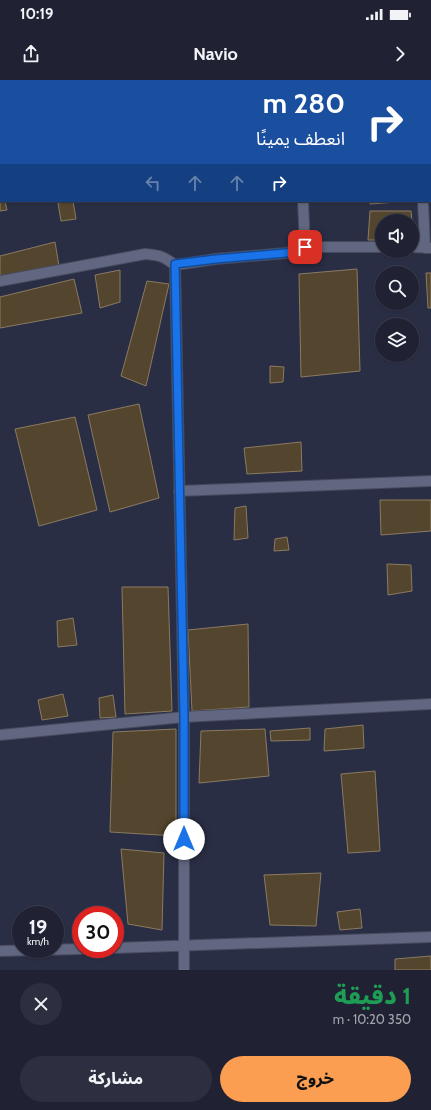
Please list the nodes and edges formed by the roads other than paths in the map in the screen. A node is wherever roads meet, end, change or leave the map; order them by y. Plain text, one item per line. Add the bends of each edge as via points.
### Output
1 (302, 202) edge
2 (423, 202) edge
3 (305, 247) junction
4 (375, 247) edge
5 (428, 248) edge
6 (175, 264) junction
7 (0, 281) edge
8 (431, 481) edge
9 (179, 491) junction
10 (431, 704) edge
11 (184, 717) junction
12 (0, 735) edge
13 (431, 937) edge
14 (184, 946) junction
15 (124, 948) edge
16 (72, 949) edge
17 (0, 951) edge
18 (184, 970) edge

1 - 3 street
2 - 5 street
3 - 4 street
3 - 6 street via 286,253
6 - 7 street via 164,257 145,254
6 - 9 street
8 - 9 street
9 - 11 street
10 - 11 street
11 - 12 street
11 - 14 street
13 - 14 street
14 - 15 street
14 - 18 street
16 - 17 street

